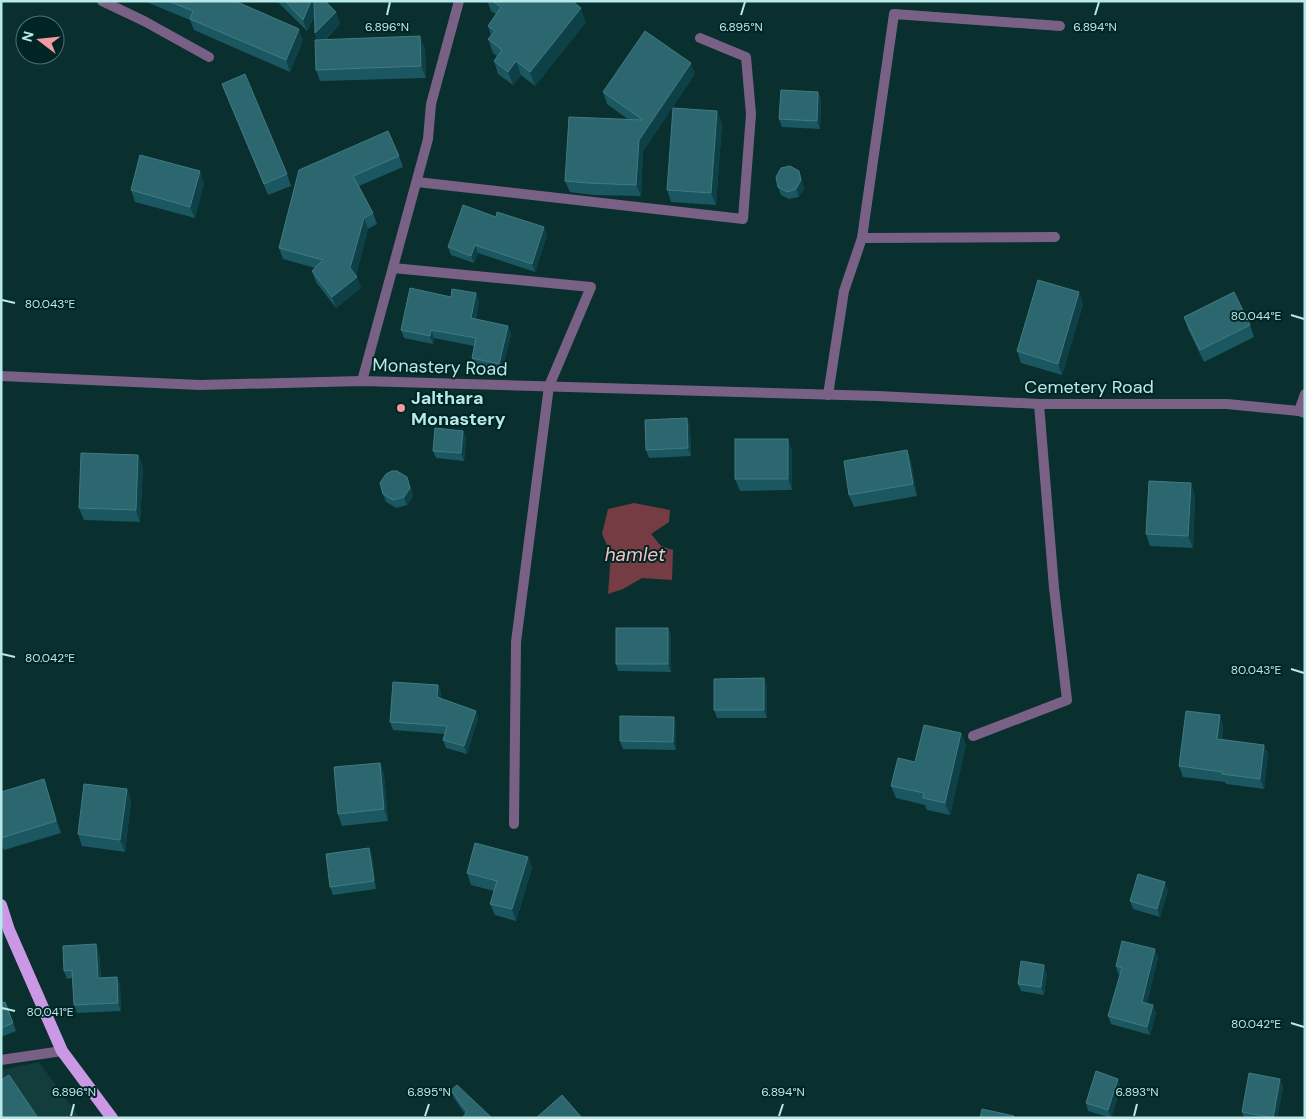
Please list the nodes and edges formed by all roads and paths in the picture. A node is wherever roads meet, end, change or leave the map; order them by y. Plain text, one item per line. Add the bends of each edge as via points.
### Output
1 (102, 1) edge
2 (459, 1) edge
3 (1060, 26) dead end
4 (700, 38) dead end
5 (209, 57) dead end
6 (417, 182) junction
7 (1055, 237) dead end
8 (862, 238) junction
9 (393, 268) junction
10 (1, 376) edge
11 (362, 381) junction
12 (549, 386) junction
13 (1305, 394) edge
14 (828, 395) junction
15 (878, 396) joint
16 (1039, 404) junction
17 (1302, 412) edge
18 (973, 736) dead end
19 (514, 824) dead end
20 (1, 905) edge
21 (62, 1051) junction
22 (1, 1060) edge
23 (112, 1118) edge

1 - 5 street via 144,20
2 - 6 street via 431,104 428,140
3 - 8 street via 894,14
4 - 6 street via 746,57 751,114 743,219
6 - 9 street
7 - 8 street
8 - 14 street via 844,291
9 - 11 street
9 - 12 street via 591,288
10 - 11 street, Monastery Road via 200,385
11 - 12 street, Monastery Road
12 - 14 street, Monastery Road
12 - 19 street via 516,642
13 - 17 street, Cemetery Road
14 - 15 street, Monastery Road
15 - 16 street, Cemetery Road
16 - 17 street, Cemetery Road via 1227,404
16 - 18 street via 1067,700
20 - 21 main road
21 - 22 street
21 - 23 main road

